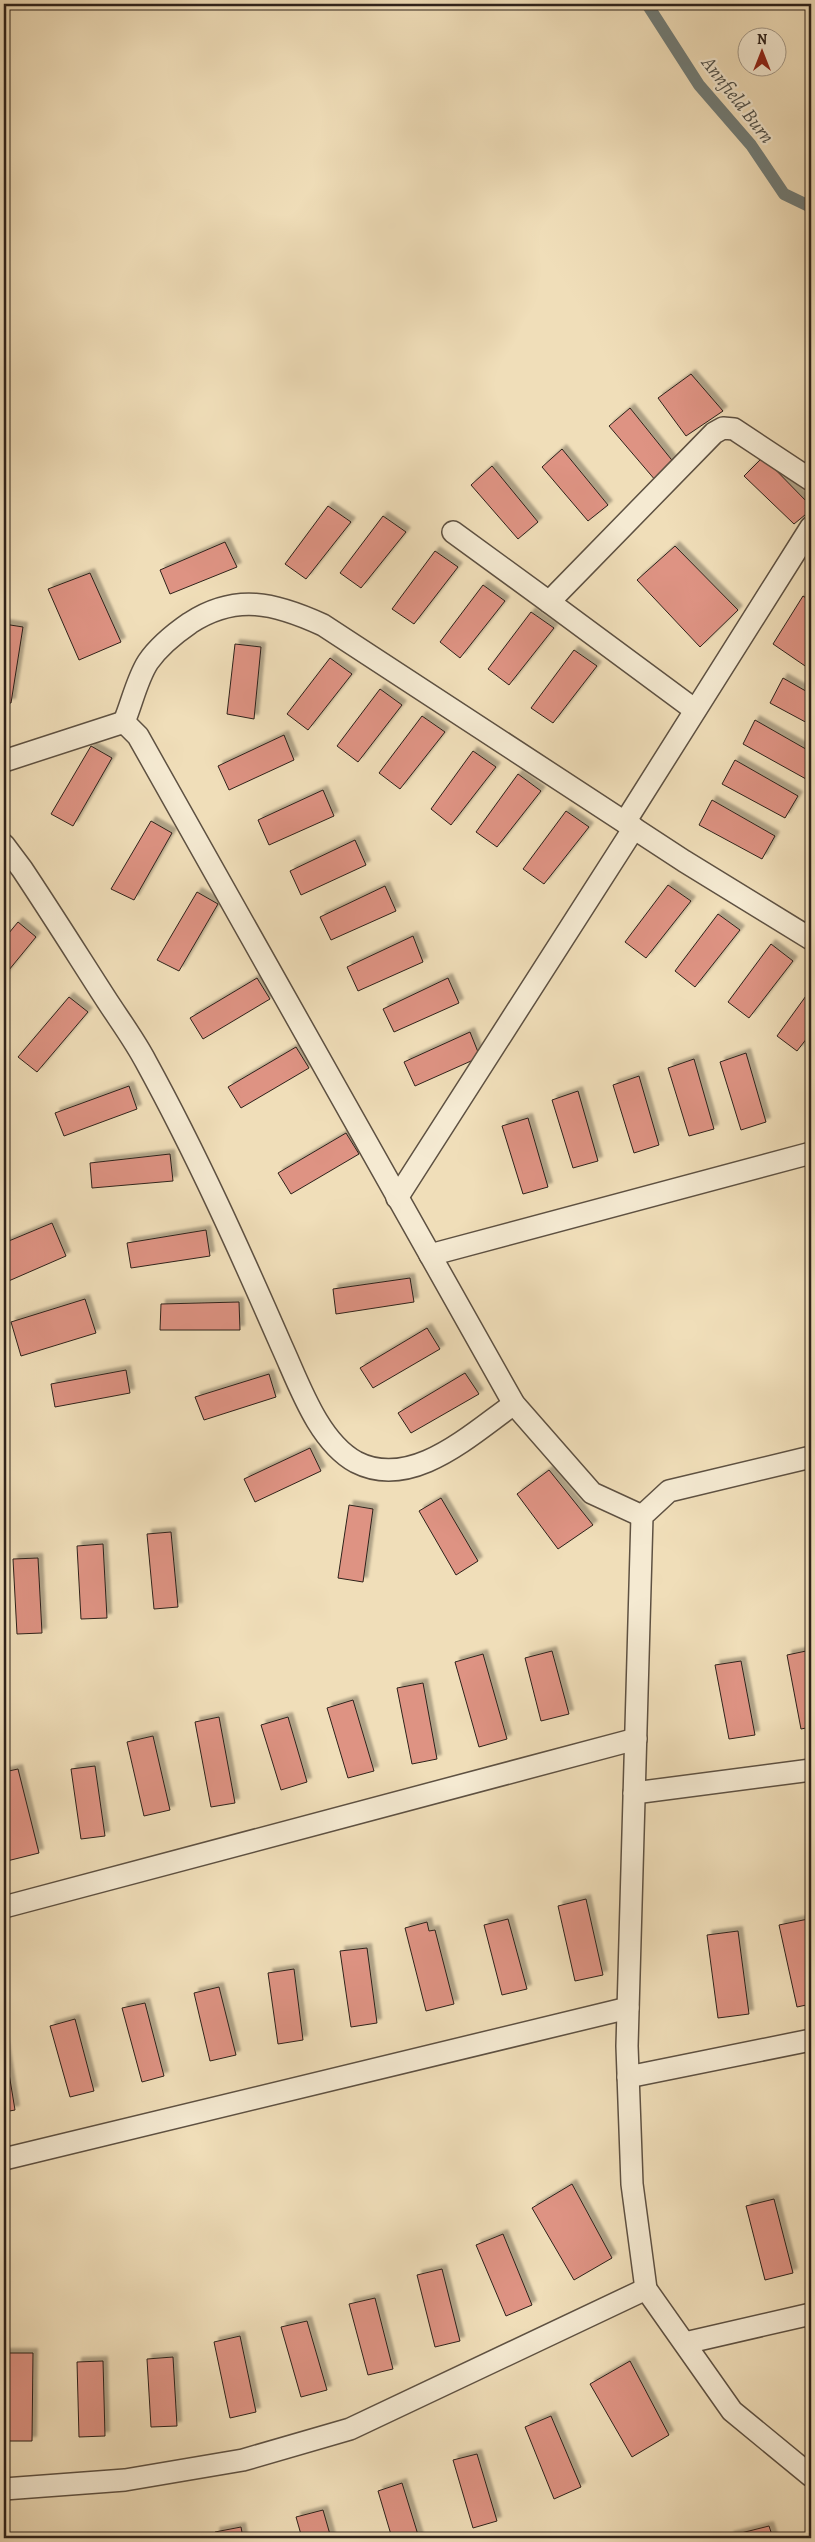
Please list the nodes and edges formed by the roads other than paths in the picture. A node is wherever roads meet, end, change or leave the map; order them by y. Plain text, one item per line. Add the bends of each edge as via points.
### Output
1 (811, 480) edge
2 (811, 527) edge
3 (453, 532) dead end
4 (549, 602) junction
5 (696, 710) junction
6 (124, 722) junction
7 (4, 761) edge
8 (629, 825) junction
9 (4, 845) edge
10 (811, 939) edge
11 (811, 1153) edge
12 (398, 1198) junction
13 (430, 1255) junction
14 (514, 1404) junction
15 (811, 1457) edge
16 (642, 1516) junction
17 (636, 1739) junction
18 (811, 1770) edge
19 (634, 1793) junction
20 (4, 1907) edge
21 (628, 2008) junction
22 (811, 2040) edge
23 (628, 2078) junction
24 (4, 2159) edge
25 (646, 2289) junction
26 (811, 2314) edge
27 (685, 2343) junction
28 (811, 2476) edge
29 (4, 2489) edge

1 - 4 lane via 734,429 723,428 714,433
2 - 5 lane
3 - 4 lane
4 - 5 lane
5 - 8 lane
6 - 7 lane
6 - 8 lane via 148,662 171,636 206,613 234,604 263,604 294,612 323,625
6 - 12 lane via 138,736
8 - 10 lane
8 - 12 lane
9 - 14 lane via 146,1060 222,1210 300,1388 322,1429 355,1461 375,1469 396,1471 423,1463 449,1449
11 - 13 lane
12 - 13 lane
13 - 14 lane
14 - 16 lane via 592,1493
15 - 16 lane via 670,1491
16 - 17 lane
17 - 19 lane
17 - 20 lane
18 - 19 lane
19 - 21 lane
21 - 23 lane
21 - 24 lane
22 - 23 lane
23 - 25 lane via 632,2184
25 - 27 lane
25 - 29 lane via 350,2429 243,2460 125,2480
26 - 27 lane
27 - 28 lane via 732,2411

